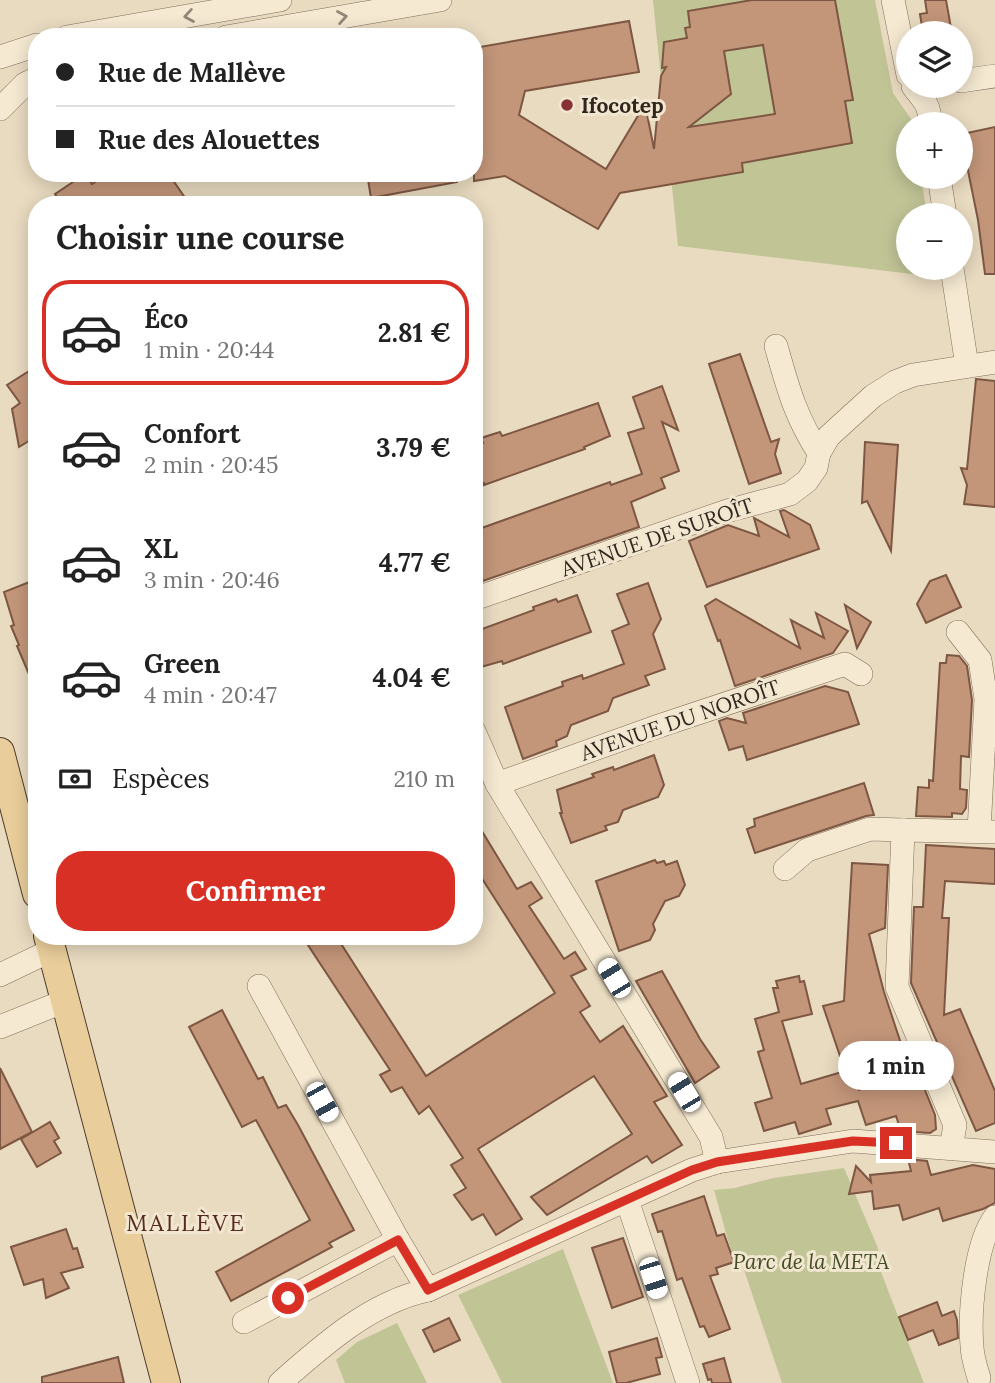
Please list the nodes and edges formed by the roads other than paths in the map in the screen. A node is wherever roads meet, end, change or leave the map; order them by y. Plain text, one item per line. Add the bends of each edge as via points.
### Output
1 (280, 0) edge
2 (440, 0) edge
3 (893, 0) edge
4 (899, 21) edge
5 (119, 28) edge
6 (278, 28) edge
7 (28, 48) edge
8 (0, 57) edge
9 (995, 76) edge
10 (973, 80) edge
11 (28, 82) edge
12 (0, 109) edge
13 (955, 280) edge
14 (776, 346) dead end
15 (995, 362) edge
16 (967, 366) junction
17 (819, 453) junction
18 (483, 596) edge
19 (958, 632) dead end
20 (860, 674) dead end
21 (990, 698) edge
22 (483, 750) edge
23 (0, 752) edge
24 (498, 783) junction
25 (903, 830) junction
26 (987, 832) edge
27 (28, 833) edge
28 (785, 869) dead end
29 (47, 945) edge
30 (51, 945) edge
31 (0, 975) edge
32 (259, 986) dead end
33 (65, 1001) junction
34 (0, 1027) edge
35 (951, 1148) junction
36 (995, 1152) edge
37 (717, 1162) junction
38 (627, 1200) junction
39 (995, 1217) edge
40 (398, 1240) junction
41 (428, 1290) junction
42 (244, 1322) dead end
43 (979, 1378) dead end
44 (166, 1383) edge
45 (280, 1383) edge
46 (688, 1383) edge

1 -> 5 street
6 -> 2 street
3 - 4 street
7 - 8 street
9 - 10 street
11 - 12 street
13 - 16 street
14 - 17 street via 792,404
15 - 16 street, AVENUE DE SUROÎT
16 - 17 street, AVENUE DE SUROÎT via 913,375 884,389 843,421
17 - 18 street, AVENUE DE SUROÎT via 817,468 790,494 727,511
19 - 21 street via 980,660
20 - 24 street, AVENUE DU NOROÎT via 845,664
21 - 26 street
22 - 24 street
23 - 27 main road
24 - 37 street via 711,1137
25 - 26 street
25 - 28 street via 870,829 807,850
25 - 35 street via 897,987 955,1125
29 - 31 street
30 - 33 main road
32 - 40 street
33 - 34 street
33 - 44 main road
35 - 36 street
35 - 37 street via 853,1141
37 - 38 street
38 - 41 street
38 - 46 street
39 - 43 street via 983,1237 974,1294 972,1346
40 - 41 street
40 - 42 street
41 - 45 street via 402,1295 329,1340

